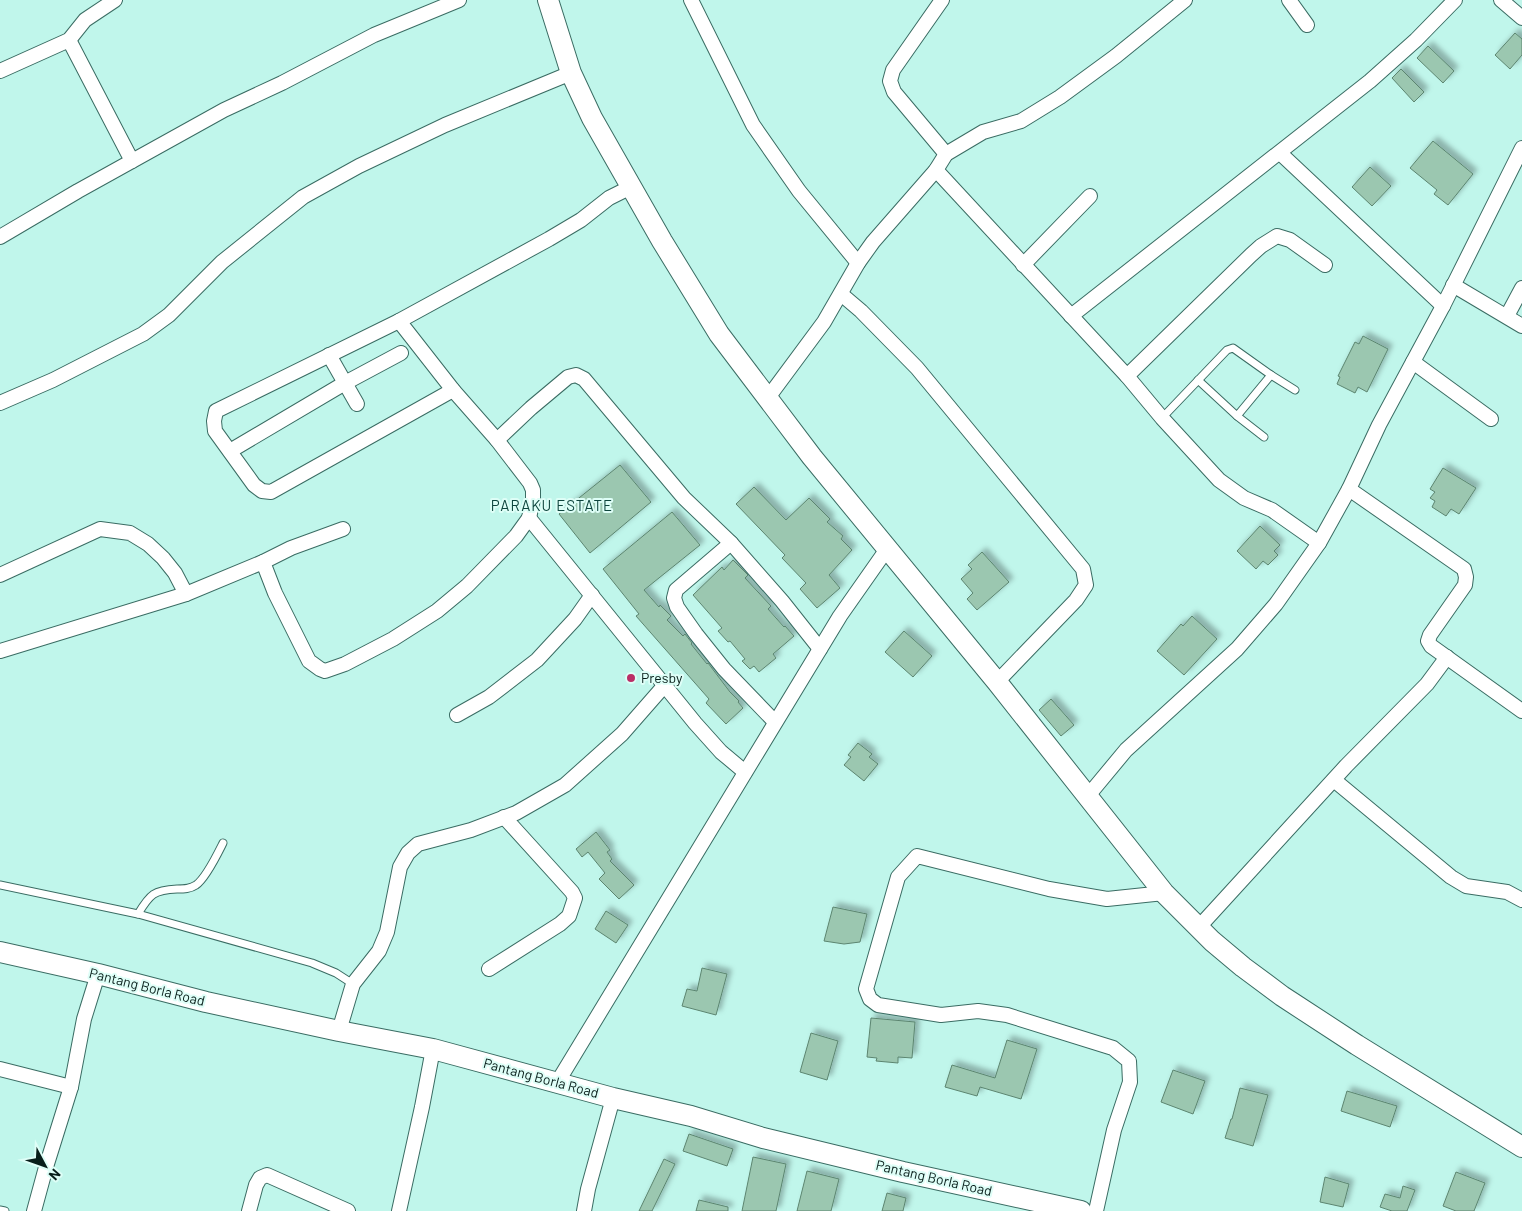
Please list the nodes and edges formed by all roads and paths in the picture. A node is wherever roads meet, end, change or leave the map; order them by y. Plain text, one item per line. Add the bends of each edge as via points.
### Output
1 (115, 0) edge
2 (418, 0) edge
3 (459, 0) edge
4 (548, 0) edge
5 (691, 0) edge
6 (942, 0) edge
7 (1186, 0) edge
8 (1289, 0) edge
9 (1455, 0) edge
10 (1501, 0) edge
11 (426, 13) junction
12 (1522, 18) edge
13 (1307, 25) dead end
14 (68, 40) junction
15 (0, 72) edge
16 (570, 73) junction
17 (1522, 148) edge
18 (1280, 152) junction
19 (946, 154) junction
20 (132, 162) junction
21 (936, 170) junction
22 (631, 187) junction
23 (1090, 196) dead end
24 (0, 237) edge
25 (858, 263) junction
26 (1023, 265) junction
27 (1325, 265) dead end
28 (1453, 285) junction
29 (1522, 288) edge
30 (841, 294) junction
31 (1443, 306) junction
32 (1071, 316) junction
33 (1507, 316) junction
34 (399, 321) junction
35 (1522, 326) edge
36 (401, 353) dead end
37 (329, 355) junction
38 (1413, 362) junction
39 (1271, 375) junction
40 (1127, 376) junction
41 (1198, 380) junction
42 (346, 384) junction
43 (452, 390) junction
44 (1295, 390) dead end
45 (767, 399) junction
46 (0, 403) edge
47 (357, 404) dead end
48 (1238, 416) junction
49 (1162, 418) junction
50 (1491, 419) dead end
51 (1264, 437) dead end
52 (497, 440) junction
53 (230, 452) junction
54 (1349, 489) junction
55 (529, 518) junction
56 (343, 528) dead end
57 (730, 543) junction
58 (1319, 543) junction
59 (887, 549) junction
60 (263, 562) junction
61 (0, 575) edge
62 (186, 594) junction
63 (592, 595) junction
64 (820, 648) junction
65 (0, 651) edge
66 (1447, 658) junction
67 (997, 682) junction
68 (664, 686) junction
69 (1522, 711) edge
70 (457, 715) dead end
71 (776, 722) junction
72 (745, 772) junction
73 (1334, 780) junction
74 (1087, 796) junction
75 (504, 818) junction
76 (223, 843) dead end
77 (0, 885) edge
78 (1164, 893) junction
79 (1522, 900) edge
80 (138, 914) junction
81 (1199, 928) junction
82 (0, 952) edge
83 (489, 969) dead end
84 (98, 974) junction
85 (353, 984) junction
86 (339, 1031) junction
87 (433, 1048) junction
88 (0, 1069) edge
89 (558, 1083) junction
90 (71, 1087) junction
91 (613, 1098) junction
92 (1522, 1147) edge
93 (1054, 1208) edge
94 (0, 1210) edge
95 (5, 1211) edge
96 (34, 1211) edge
97 (250, 1211) edge
98 (348, 1211) edge
99 (399, 1211) edge
100 (584, 1211) edge
101 (1081, 1211) edge
102 (1096, 1211) edge

1 - 14 street via 85,20
2 - 11 street
3 - 11 street
4 - 16 street
5 - 25 street via 753,125 798,191
6 - 19 street via 893,70 890,81 894,92
7 - 19 street via 1060,97 1021,121 983,132
8 - 13 street
9 - 18 street via 1370,81
10 - 12 street
11 - 20 street via 374,35 224,110
14 - 15 street
14 - 20 street
16 - 22 street
16 - 46 street via 436,129 359,166 303,198 222,262 169,315 143,334
17 - 28 street
18 - 31 street
18 - 32 street
19 - 21 street
20 - 24 street
21 - 25 street
21 - 26 street
22 - 34 street via 609,198 582,220
22 - 45 street via 719,334
23 - 26 street
25 - 30 street
26 - 32 street
27 - 40 street via 1290,240 1277,236 1251,255
28 - 31 street
28 - 33 street
29 - 33 street
30 - 45 street
30 - 67 street via 917,368 1083,569 1086,585 1076,600
31 - 38 street
32 - 40 street
33 - 35 street
34 - 37 street
34 - 43 street
36 - 42 street
37 - 42 street
37 - 53 street via 216,411 215,431
38 - 50 street
38 - 54 street
39 - 41 lane via 1233,348 1226,350
39 - 44 lane
39 - 48 lane
40 - 49 street
41 - 48 lane
41 - 49 lane
42 - 47 street
42 - 53 street
43 - 52 street
43 - 53 street via 270,492 254,485
45 - 59 street
48 - 51 lane
49 - 58 street via 1219,480 1244,498 1272,510
52 - 55 street via 533,490
52 - 57 street via 568,377 576,375 584,379 684,498
54 - 58 street
54 - 66 street via 1464,569 1465,585 1428,641
55 - 60 street via 516,536 467,586 437,611 346,664 325,670 309,661
55 - 63 street
56 - 60 street
57 - 64 street
57 - 71 street via 676,590 674,598 696,634 724,669
58 - 74 street via 1276,604 1237,649 1126,750
59 - 64 street
59 - 67 street
60 - 62 street
61 - 62 street via 100,529 130,532 163,558
62 - 65 street
63 - 68 street
63 - 70 street via 575,619 537,660 489,697
64 - 71 street
66 - 69 street
66 - 73 street via 1427,684
67 - 74 street
68 - 72 street via 721,752
68 - 75 street via 622,734 565,785
71 - 72 street
72 - 89 street
73 - 79 street via 1451,877 1466,886 1507,892
73 - 81 street
74 - 78 street
75 - 83 street via 575,898 569,916 560,924
75 - 85 street via 418,844 408,853 400,867 380,951
76 - 80 lane via 197,885 154,893
77 - 80 lane
78 - 81 street
78 - 102 street via 1107,899 1049,889 916,856 898,877 866,989 870,999 888,1006 942,1015 978,1011 1006,1015 1114,1048 1129,1061 1130,1082 1114,1130
80 - 85 lane via 312,963
81 - 92 street via 1282,996
82 - 84 street, Pantang Borla Road
84 - 86 street, Pantang Borla Road
84 - 90 street via 84,1019
85 - 86 street
86 - 87 street, Pantang Borla Road
87 - 89 street, Pantang Borla Road
87 - 99 street
88 - 90 street
89 - 91 street, Pantang Borla Road
90 - 96 street
91 - 93 street, Pantang Borla Road via 691,1116 763,1138
91 - 100 street
93 - 101 street, Pantang Borla Road
94 - 95 lane
97 - 98 street via 256,1185 267,1175

